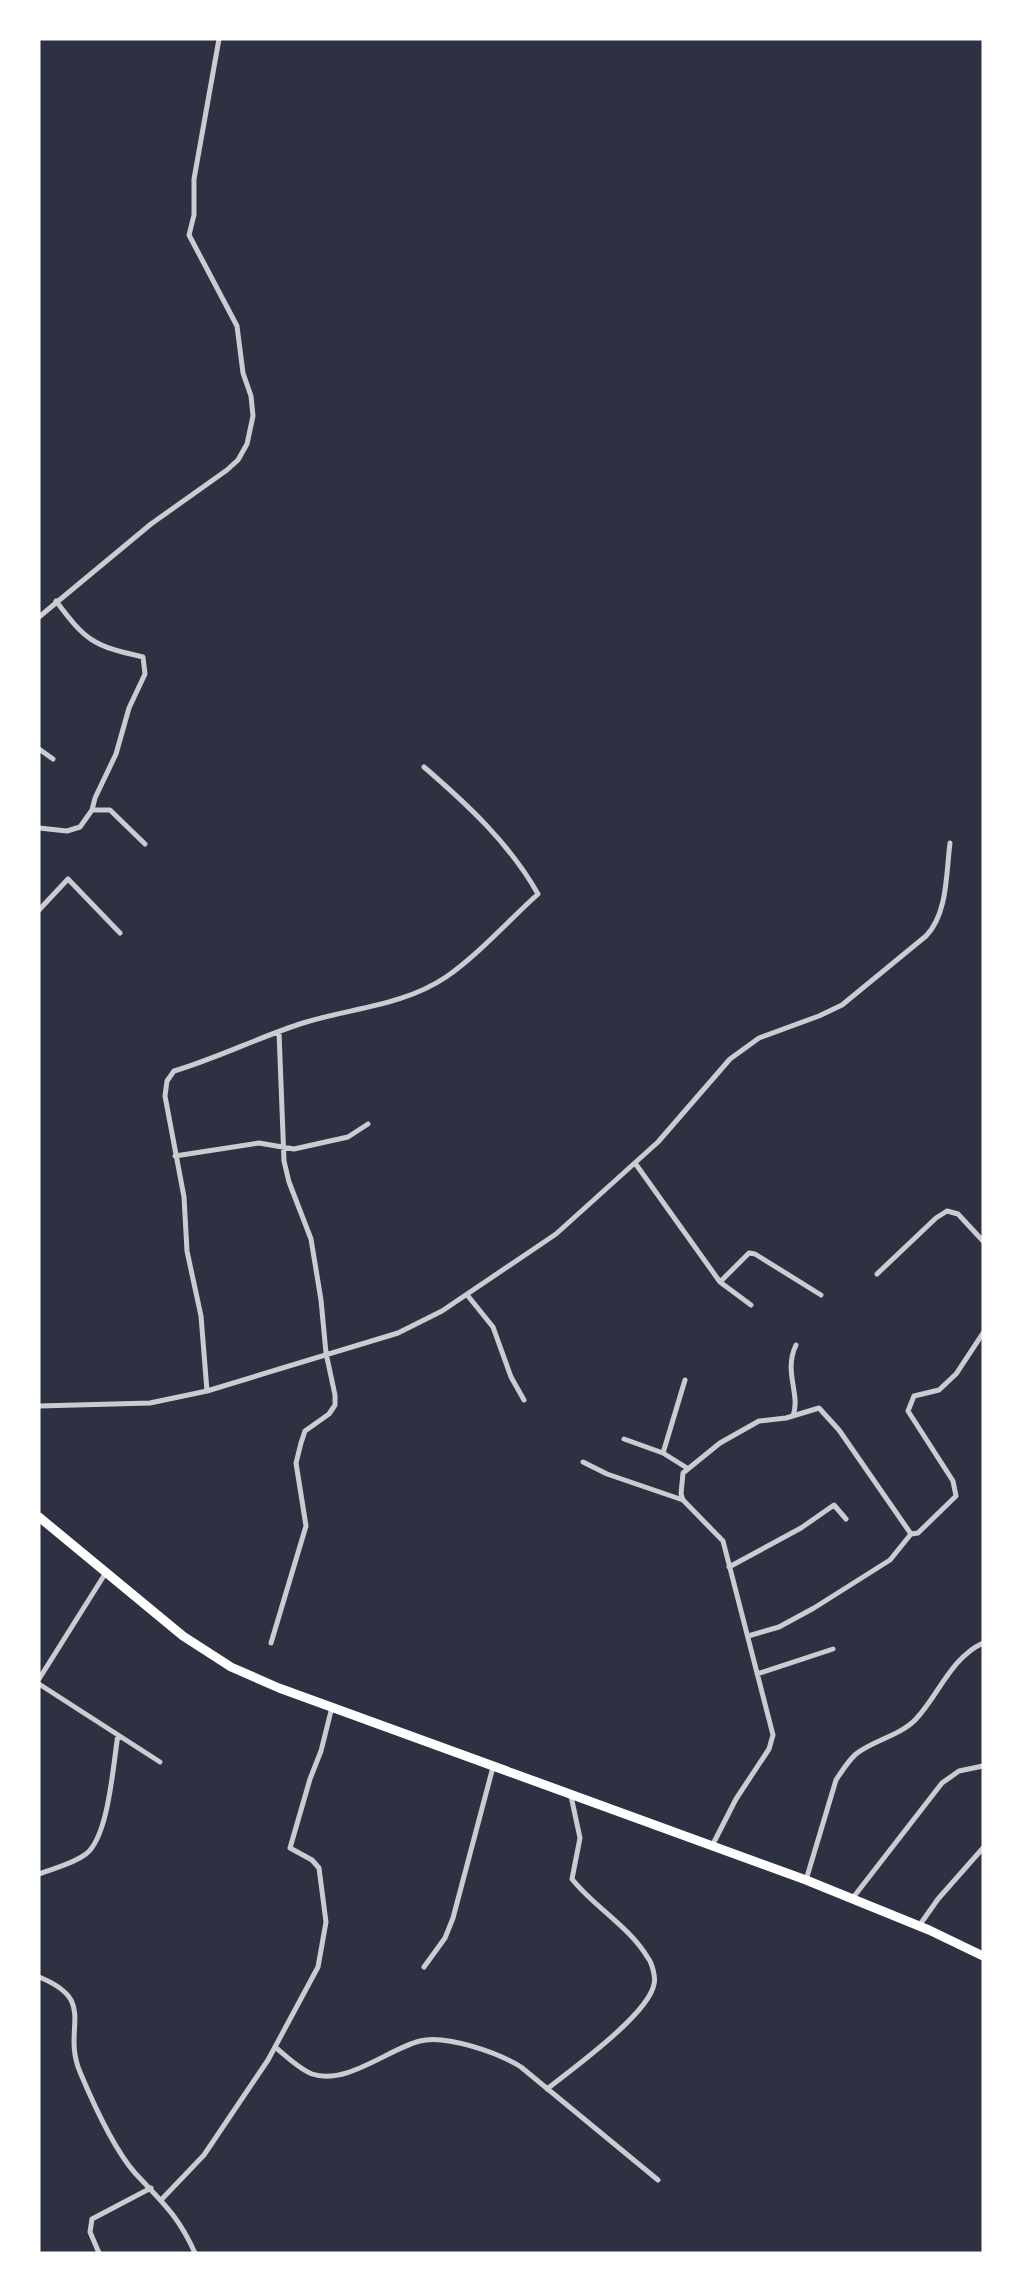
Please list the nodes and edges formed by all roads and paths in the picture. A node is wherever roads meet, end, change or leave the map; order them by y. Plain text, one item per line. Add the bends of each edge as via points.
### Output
1 (219, 39) edge
2 (56, 601) junction
3 (39, 617) edge
4 (39, 749) edge
5 (53, 759) dead end
6 (424, 767) dead end
7 (92, 810) junction
8 (39, 828) edge
9 (950, 843) dead end
10 (145, 844) dead end
11 (39, 910) edge
12 (120, 933) dead end
13 (279, 1032) junction
14 (368, 1124) dead end
15 (282, 1148) junction
16 (175, 1156) junction
17 (635, 1163) junction
18 (983, 1241) edge
19 (877, 1274) dead end
20 (720, 1282) junction
21 (821, 1295) dead end
22 (468, 1296) junction
23 (751, 1305) dead end
24 (983, 1333) edge
25 (796, 1345) dead end
26 (326, 1353) junction
27 (686, 1380) dead end
28 (207, 1391) junction
29 (524, 1400) dead end
30 (39, 1406) edge
31 (793, 1416) junction
32 (624, 1439) dead end
33 (663, 1453) junction
34 (583, 1462) dead end
35 (687, 1468) junction
36 (683, 1500) junction
37 (39, 1517) edge
38 (846, 1519) dead end
39 (911, 1534) junction
40 (729, 1567) junction
41 (105, 1574) junction
42 (748, 1636) junction
43 (271, 1643) dead end
44 (983, 1643) edge
45 (833, 1649) dead end
46 (757, 1674) junction
47 (39, 1679) edge
48 (39, 1684) edge
49 (332, 1707) junction
50 (118, 1735) junction
51 (160, 1762) dead end
52 (983, 1766) edge
53 (493, 1767) junction
54 (571, 1796) junction
55 (711, 1848) junction
56 (983, 1848) edge
57 (39, 1874) edge
58 (806, 1880) junction
59 (852, 1899) junction
60 (919, 1926) junction
61 (983, 1956) edge
62 (424, 1967) dead end
63 (39, 1977) edge
64 (275, 2047) junction
65 (547, 2089) junction
66 (658, 2180) dead end
67 (151, 2188) junction
68 (162, 2199) junction
69 (99, 2253) edge
70 (195, 2253) edge

1 - 2 street via 194,179 194,215 189,235 237,326 252,416 247,444 227,470 151,524
2 - 3 street
2 - 7 street via 87,639 99,647 143,657 145,674
4 - 5 street
6 - 13 street via 487,825 538,894 465,962 436,982 395,1001
7 - 8 street via 80,827 67,831
7 - 10 street via 110,810
9 - 17 street via 940,912 926,936 842,1005 759,1038 730,1059
11 - 12 street via 68,879
13 - 15 street
13 - 16 street via 174,1071 165,1096
14 - 15 street via 348,1137
15 - 16 street via 259,1143
15 - 26 street via 289,1182 311,1239
16 - 28 street via 184,1197 187,1251 201,1316
17 - 20 street
17 - 22 street via 539,1248
18 - 19 street via 958,1214 947,1211
20 - 21 street via 749,1253
20 - 23 street
22 - 26 street via 398,1333
22 - 29 street via 493,1327
24 - 39 street via 956,1374 939,1390 914,1396 911,1401 911,1419 953,1481 956,1496 918,1533
25 - 31 street via 790,1376 796,1406
26 - 28 street
26 - 43 street via 334,1405 329,1414 305,1431 301,1443 296,1463 306,1526
27 - 33 street
28 - 30 street via 150,1403
31 - 35 street via 759,1421
31 - 39 street via 814,1408 823,1410
32 - 33 street
33 - 35 street
34 - 36 street
35 - 36 street via 681,1486
36 - 40 street via 723,1541
37 - 41 main road
38 - 40 street via 834,1505 801,1528
39 - 42 street via 890,1560 814,1608 779,1627
40 - 42 street
41 - 47 street
41 - 49 main road via 183,1636 231,1667
42 - 46 street
44 - 58 street via 959,1660 915,1720 856,1754 844,1767 836,1780
45 - 46 street
46 - 55 street via 772,1742
48 - 50 street
49 - 53 main road
49 - 64 street via 290,1848 319,1868 326,1933 318,1967
50 - 51 street
50 - 57 street via 108,1799 95,1845 80,1859
52 - 59 street via 959,1771 942,1783
53 - 54 main road
53 - 62 street via 453,1918 445,1938
54 - 55 main road
54 - 65 street via 580,1838 572,1879 649,1959 655,1983 648,1999 616,2033
55 - 58 main road
56 - 60 street
58 - 59 main road
59 - 60 main road
60 - 61 main road
63 - 67 street via 63,1988 70,1996 75,2009 73,2047 80,2074 126,2160
64 - 65 street via 312,2074 322,2076 354,2070 411,2043 434,2038 507,2059
64 - 68 street via 204,2155
65 - 66 street
67 - 68 street
67 - 69 street via 92,2219 90,2232
68 - 70 street

